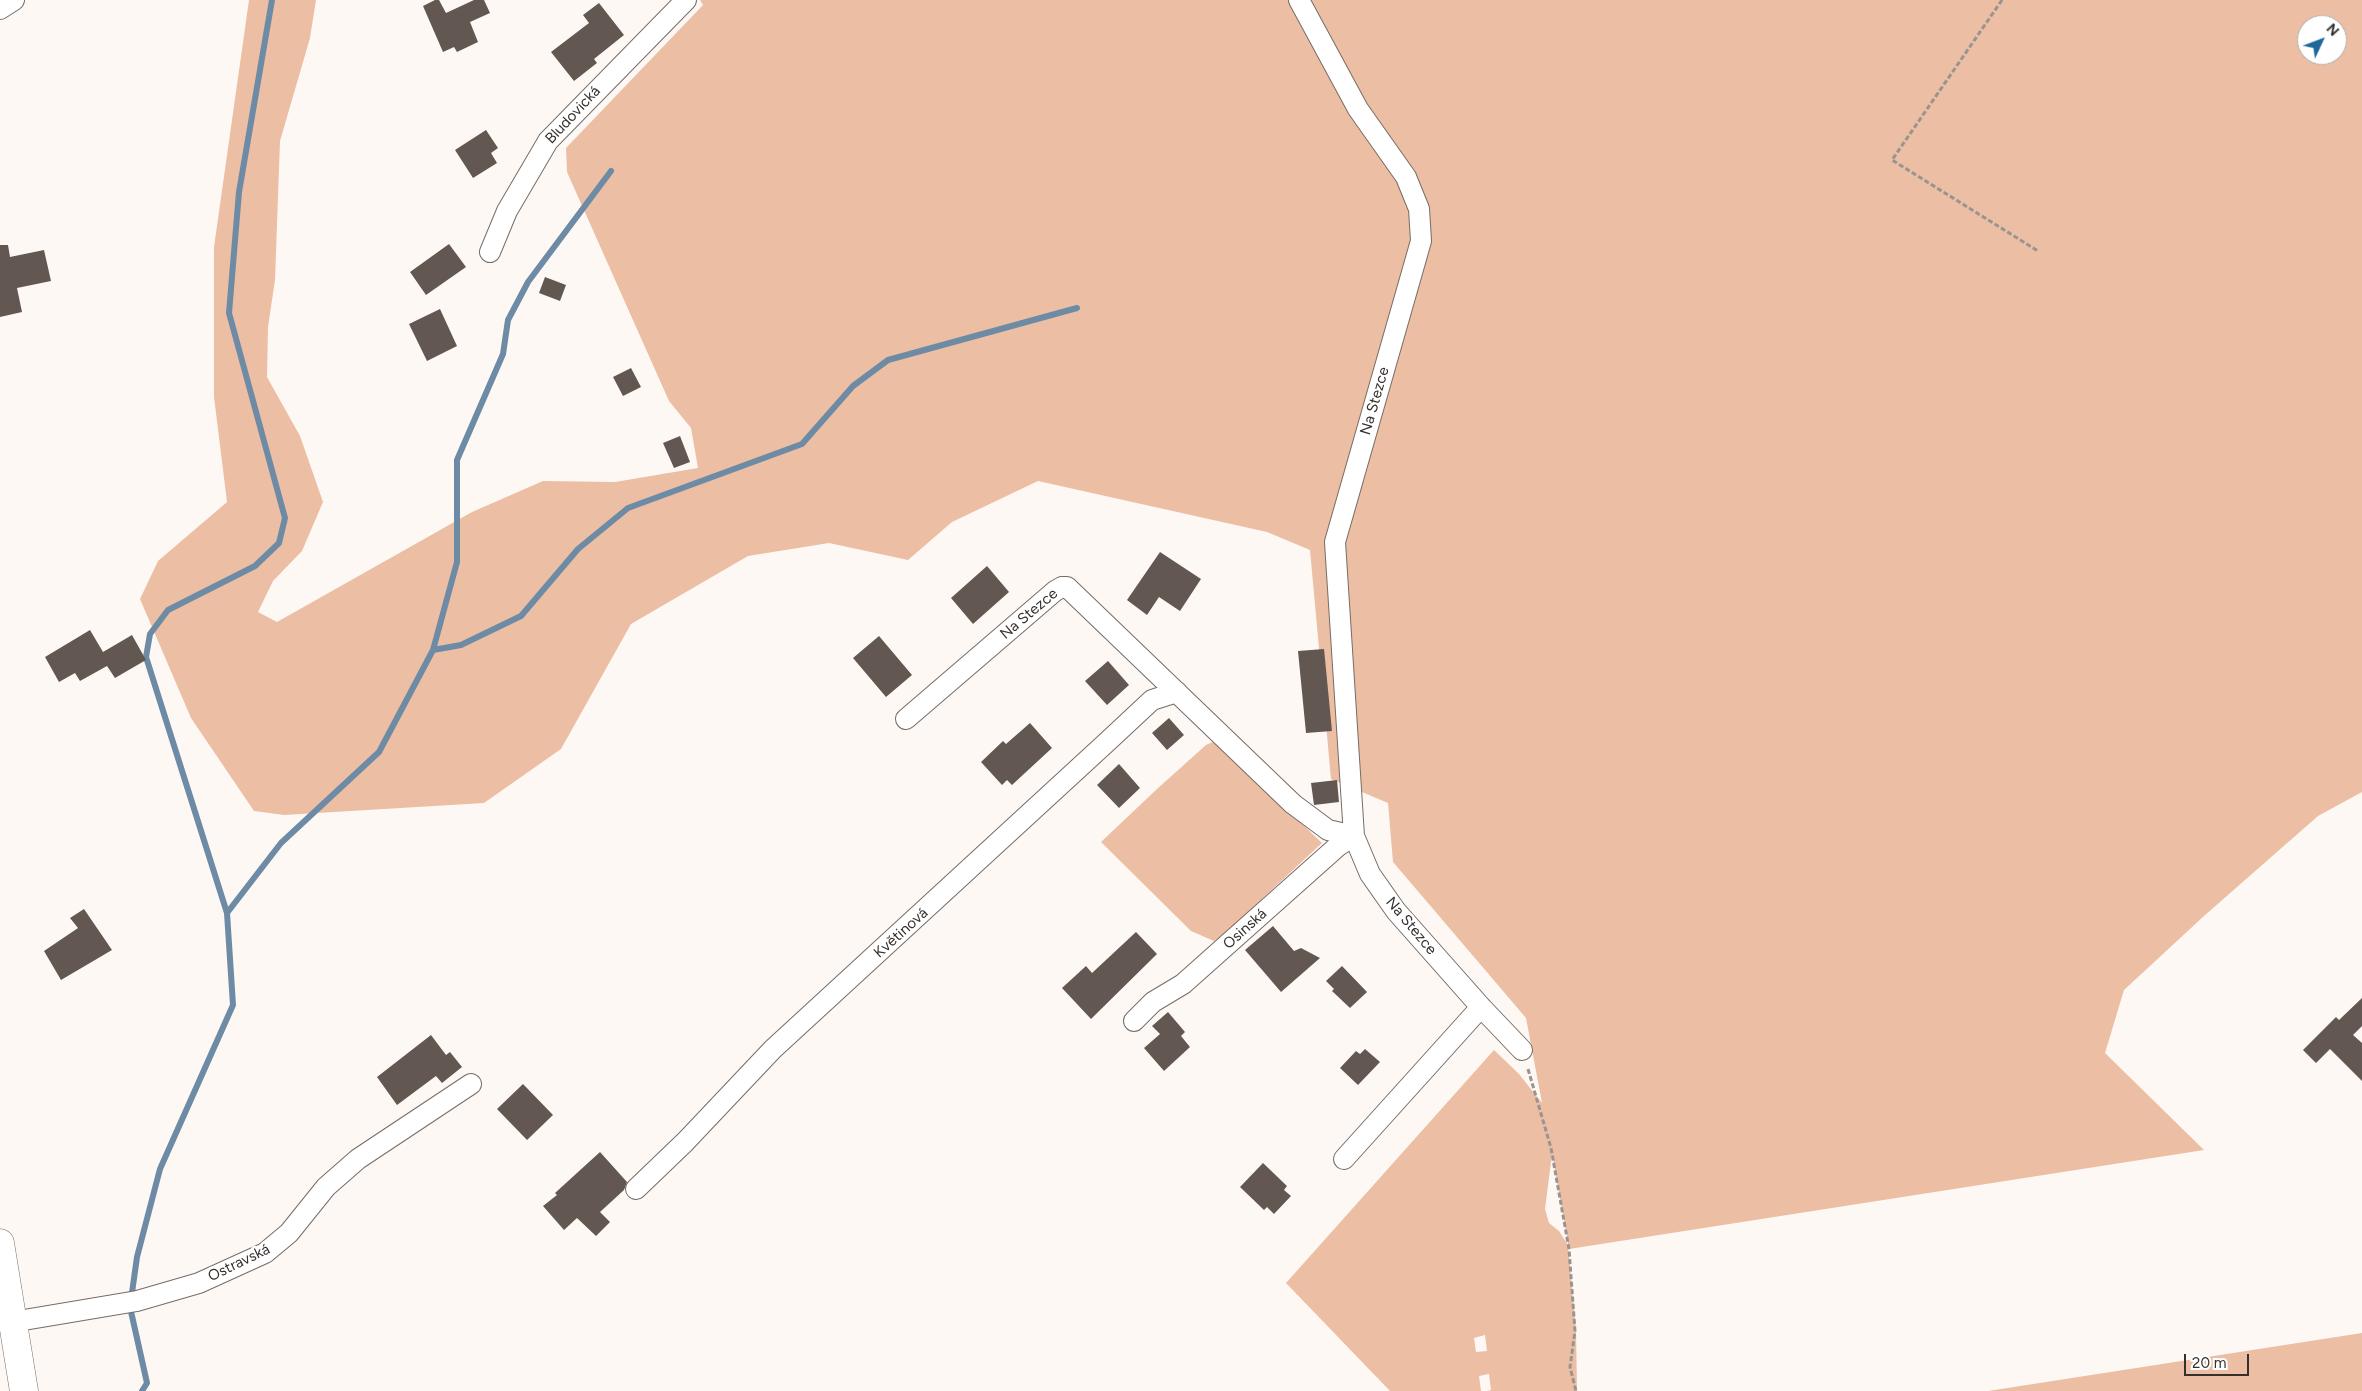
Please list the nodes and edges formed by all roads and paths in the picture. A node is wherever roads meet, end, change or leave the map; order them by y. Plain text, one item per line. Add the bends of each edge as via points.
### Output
1 (14, 0) edge
2 (686, 0) edge
3 (1299, 0) edge
4 (2002, 0) edge
5 (0, 9) edge
6 (2038, 251) dead end
7 (490, 252) dead end
8 (1177, 692) junction
9 (906, 719) dead end
10 (1354, 836) junction
11 (1481, 1007) junction
12 (1134, 1021) dead end
13 (1522, 1050) joint
14 (471, 1084) dead end
15 (1344, 1159) dead end
16 (636, 1189) dead end
17 (0, 1243) edge
18 (12, 1322) junction
19 (24, 1391) edge
20 (1576, 1391) edge

1 - 5 street
2 - 7 street, Bludovická via 548,141 511,203
3 - 10 street, Na Stezce via 1358,109 1406,177 1419,208 1421,241 1336,542
4 - 6 path via 1892,160
8 - 9 street, Na Stezce via 1066,587 1062,587
8 - 10 street, Na Stezce via 1313,820 1328,830
8 - 16 street, Květinová via 1152,700 773,1049
10 - 11 street, Na Stezce via 1370,874 1396,911
10 - 12 street, Osinská via 1338,846 1184,984 1154,1002
11 - 13 street, Na Stezce
11 - 15 street
13 - 20 path via 1551,1148 1569,1249 1575,1331 1570,1368
14 - 18 street, Ostravská via 358,1159 326,1187 288,1233 265,1253 199,1283 137,1301
17 - 18 main road
18 - 19 main road

